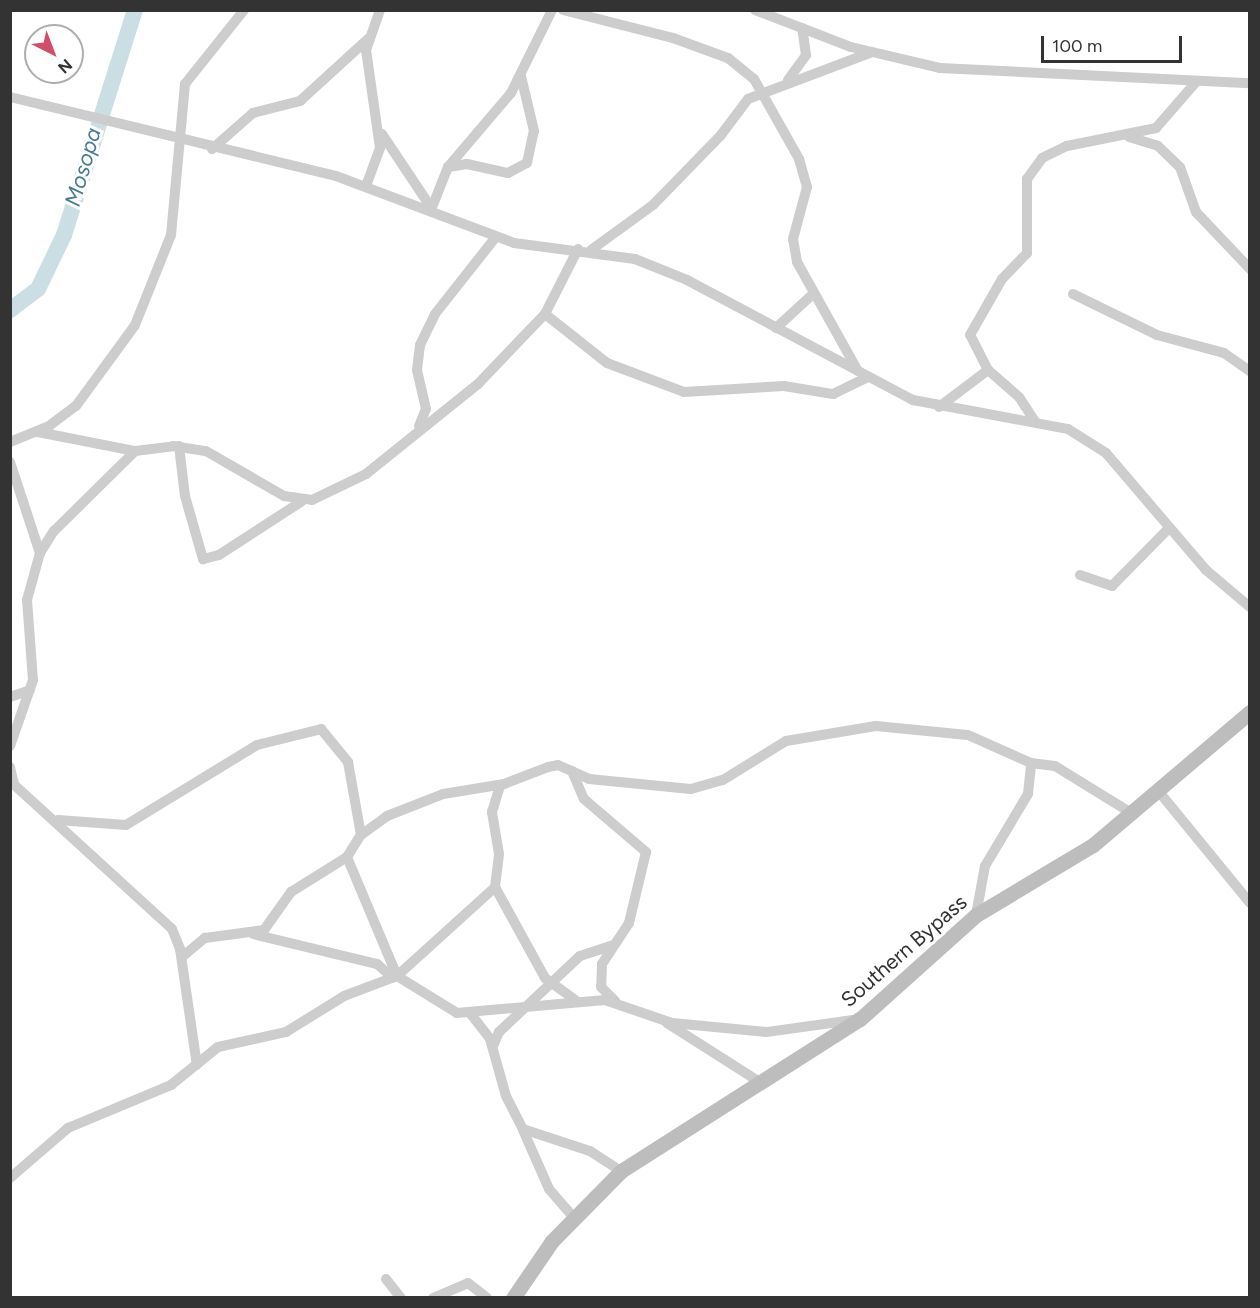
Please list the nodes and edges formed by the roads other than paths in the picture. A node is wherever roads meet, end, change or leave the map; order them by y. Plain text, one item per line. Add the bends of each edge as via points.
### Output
1 (244, 10) edge
2 (380, 10) edge
3 (552, 10) edge
4 (563, 10) edge
5 (755, 10) edge
6 (802, 28) junction
7 (368, 39) junction
8 (870, 53) junction
9 (521, 76) junction
10 (786, 82) junction
11 (1196, 82) junction
12 (1250, 83) edge
13 (761, 92) junction
14 (10, 97) edge
15 (379, 129) junction
16 (1128, 137) junction
17 (181, 141) junction
18 (212, 149) junction
19 (448, 166) junction
20 (366, 186) junction
21 (432, 209) junction
22 (495, 238) junction
23 (578, 249) junction
24 (591, 250) junction
25 (1250, 269) edge
26 (813, 294) junction
27 (1073, 294) dead end
28 (545, 314) junction
29 (776, 328) junction
30 (988, 370) junction
31 (858, 371) junction
32 (1250, 371) edge
33 (868, 377) junction
34 (939, 407) junction
35 (1034, 420) junction
36 (419, 427) junction
37 (38, 432) junction
38 (10, 442) edge
39 (179, 446) junction
40 (135, 451) junction
41 (10, 462) edge
42 (302, 501) junction
43 (1169, 528) junction
44 (40, 553) junction
45 (1080, 575) dead end
46 (1250, 607) edge
47 (30, 690) junction
48 (10, 697) edge
49 (1250, 711) edge
50 (10, 746) edge
51 (1030, 763) junction
52 (10, 767) edge
53 (572, 771) junction
54 (12, 783) edge
55 (500, 785) junction
56 (1160, 793) junction
57 (1133, 814) junction
58 (58, 820) junction
59 (361, 836) junction
60 (346, 857) junction
61 (495, 887) junction
62 (1250, 903) edge
63 (976, 915) junction
64 (248, 933) junction
65 (614, 945) junction
66 (182, 957) junction
67 (395, 977) junction
68 (554, 985) junction
69 (578, 1001) junction
70 (615, 1001) junction
71 (535, 1003) junction
72 (470, 1013) junction
73 (860, 1019) junction
74 (664, 1022) junction
75 (494, 1046) junction
76 (197, 1065) junction
77 (758, 1081) junction
78 (523, 1129) junction
79 (621, 1171) junction
80 (10, 1178) edge
81 (573, 1217) junction
82 (386, 1279) dead end
83 (401, 1298) edge
84 (433, 1298) edge
85 (487, 1298) edge
86 (513, 1298) edge

1 - 17 street via 185,84
2 - 7 street
3 - 9 street
4 - 13 street via 614,20 728,58 745,69
5 - 6 street
6 - 8 street
6 - 10 street via 806,55
7 - 15 street
7 - 18 street via 300,101 253,113
8 - 10 street
8 - 11 street via 951,69
9 - 19 street
9 - 19 street via 534,131 527,163 508,173 467,164
10 - 13 street
11 - 12 street
11 - 16 street via 1155,128
13 - 24 street via 748,99 722,135 653,205
13 - 26 street via 799,159 807,187 793,239 797,262
14 - 17 street
15 - 20 street via 377,165
15 - 21 street via 399,165
16 - 25 street via 1158,146 1180,167 1196,212
16 - 30 street via 1068,146 1033,168 1024,212 1027,253 1002,279 970,335
17 - 18 street
17 - 37 street via 171,235 147,301 87,394
18 - 20 street
19 - 21 street
20 - 21 street
21 - 22 street
22 - 23 street
22 - 36 street via 435,314 420,345 417,370 426,409
23 - 24 street
23 - 28 street
24 - 29 street via 662,268
26 - 29 street
26 - 31 street
27 - 32 street via 1157,335 1224,353
28 - 33 street via 607,363 684,392 784,386 833,394
28 - 36 street via 478,384
29 - 31 street
30 - 34 street
30 - 35 street via 1019,397
31 - 33 street
33 - 34 street
34 - 35 street
35 - 43 street via 1092,441
36 - 42 street via 366,474
37 - 38 street
37 - 40 street
39 - 40 street
39 - 42 street via 206,452
39 - 42 street via 184,496 203,559 226,551
40 - 44 street via 59,525
41 - 44 street
43 - 45 street via 1112,586
43 - 46 street
44 - 47 street via 27,600 35,669
47 - 48 street
47 - 50 street
49 - 56 street, Southern Bypass
51 - 53 street via 948,730 876,726 786,741 723,780 691,789 589,779
51 - 57 street via 1055,766
51 - 63 street via 1028,794 985,866
52 - 54 street
53 - 55 street via 558,765
53 - 65 street via 584,799 646,852 634,909
54 - 58 street
55 - 59 street via 442,794 387,816
55 - 61 street via 492,812 499,854
56 - 57 street, Southern Bypass
56 - 62 street
57 - 63 street, Southern Bypass
58 - 59 street via 126,825 257,745 321,729 348,762
58 - 66 street via 163,918
59 - 60 street
60 - 64 street via 291,892 270,926
60 - 67 street
61 - 67 street
61 - 68 street
63 - 73 street, Southern Bypass
64 - 66 street via 205,938
64 - 67 street via 377,964
65 - 68 street via 580,956
65 - 70 street via 602,964 600,981
66 - 76 street
67 - 72 street via 445,1008
67 - 76 street via 344,996 286,1032 226,1043
68 - 69 street
68 - 71 street
69 - 70 street
69 - 71 street
70 - 74 street
71 - 72 street
71 - 75 street via 500,1032
72 - 75 street
73 - 74 street via 784,1032
73 - 77 street, Southern Bypass
74 - 77 street
75 - 78 street via 506,1096
76 - 80 street via 171,1085 68,1128
77 - 79 street, Southern Bypass
78 - 79 street via 590,1151
78 - 81 street via 549,1190
79 - 81 street, Southern Bypass
81 - 86 street, Southern Bypass via 522,1277
82 - 83 street
84 - 85 street via 468,1283

